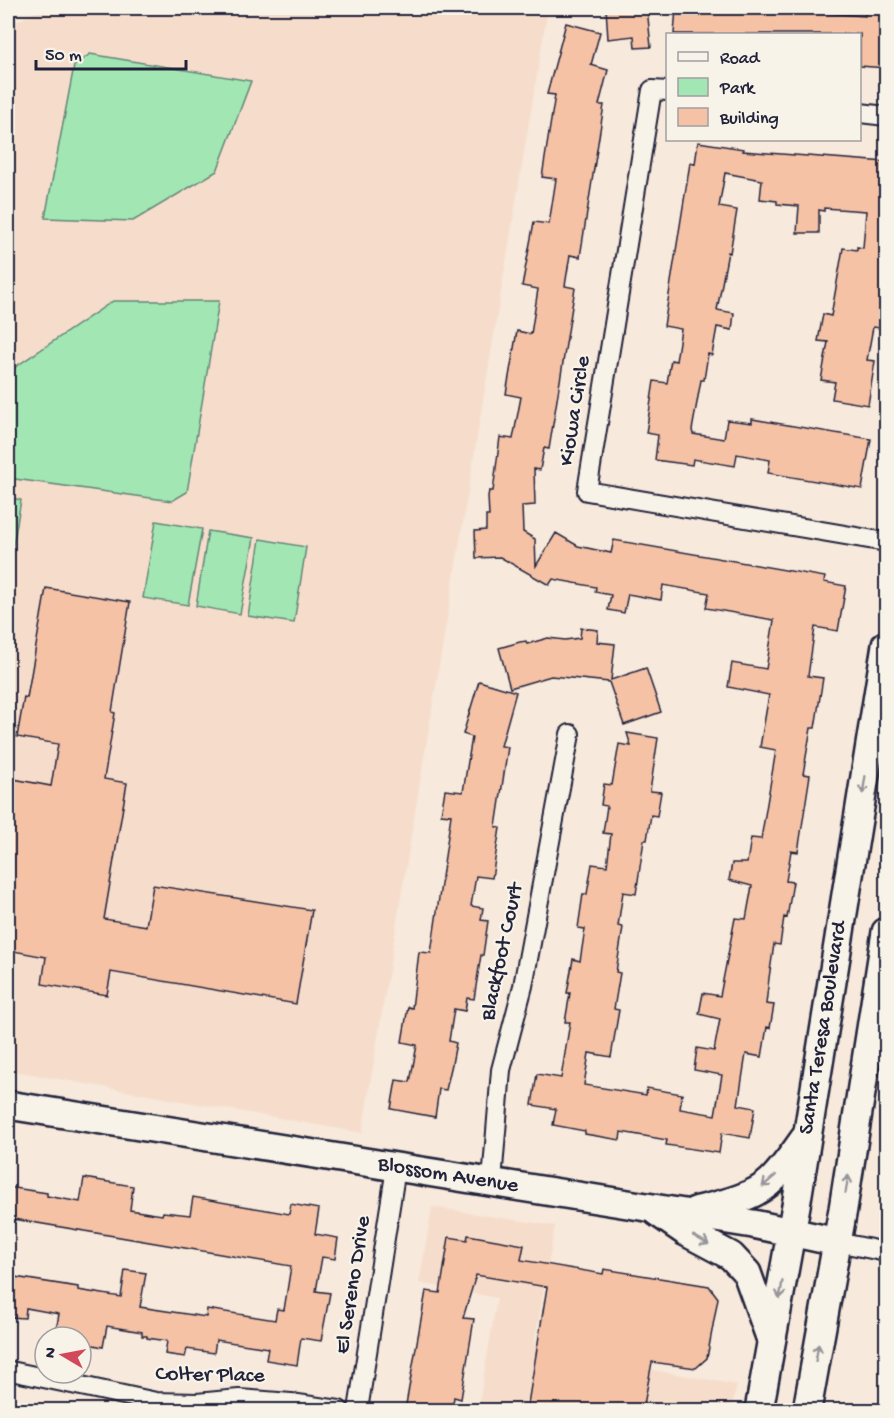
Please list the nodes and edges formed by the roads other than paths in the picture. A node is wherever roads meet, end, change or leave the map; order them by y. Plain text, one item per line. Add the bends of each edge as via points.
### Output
1 (666, 92) edge
2 (861, 113) edge
3 (886, 116) edge
4 (886, 542) edge
5 (886, 645) edge
6 (570, 734) dead end
7 (886, 932) edge
8 (881, 998) edge
9 (8, 1105) edge
10 (806, 1136) junction
11 (396, 1168) junction
12 (492, 1182) junction
13 (651, 1208) junction
14 (687, 1213) junction
15 (791, 1232) junction
16 (837, 1242) junction
17 (886, 1252) edge
18 (772, 1343) junction
19 (11, 1371) dead end
20 (339, 1410) edge
21 (358, 1410) edge
22 (759, 1410) edge
23 (807, 1410) edge

1 - 4 street, Kiowa Circle via 652,90 587,491
2 - 3 street
5 -> 10 main road, Santa Teresa Boulevard
6 - 12 street, Blackfoot Court via 523,986 501,1070
7 - 8 main road, Santa Teresa Boulevard
16 -> 8 main road, Santa Teresa Boulevard
9 - 11 main road, Blossom Avenue
10 -> 14 main road via 762,1187 733,1201
10 - 15 main road, Santa Teresa Boulevard
11 - 12 main road, Blossom Avenue
11 - 21 street, El Sereno Drive
12 - 13 main road, Blossom Avenue
13 - 14 main road, Blossom Avenue
13 -> 18 main road via 730,1256 747,1273
14 - 15 main road, Blossom Avenue
15 - 16 main road, Blossom Avenue
15 -> 18 main road, Santa Teresa Boulevard
16 - 17 street, Blossom Avenue
23 -> 16 main road, Santa Teresa Boulevard
18 - 22 main road, Santa Teresa Boulevard
19 - 20 street, Colter Place via 156,1402 239,1399

